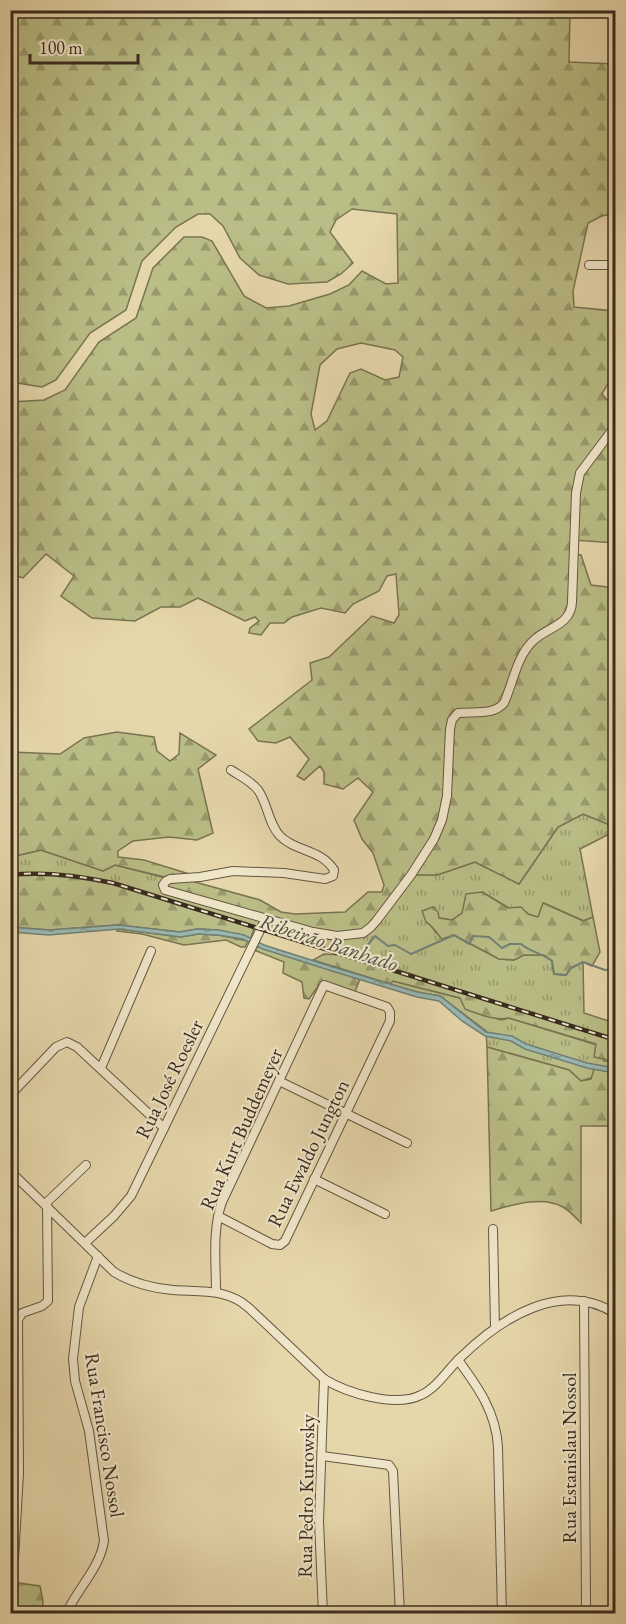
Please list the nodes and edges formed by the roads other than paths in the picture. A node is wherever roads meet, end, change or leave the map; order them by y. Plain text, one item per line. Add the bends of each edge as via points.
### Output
1 (614, 10) edge
2 (614, 58) edge
3 (588, 265) dead end
4 (615, 265) edge
5 (615, 425) edge
6 (231, 770) dead end
7 (266, 918) junction
8 (150, 951) dead end
9 (390, 1012) joint
10 (101, 1068) junction
11 (279, 1081) junction
12 (16, 1089) dead end
13 (346, 1113) junction
14 (164, 1128) junction
15 (407, 1143) dead end
16 (86, 1165) dead end
17 (10, 1171) edge
18 (314, 1179) junction
19 (46, 1205) junction
20 (385, 1214) dead end
21 (218, 1216) junction
22 (493, 1229) dead end
23 (85, 1243) junction
24 (98, 1256) junction
25 (216, 1292) junction
26 (584, 1301) junction
27 (615, 1314) edge
28 (495, 1328) junction
29 (458, 1360) junction
30 (14, 1369) edge
31 (324, 1379) junction
32 (322, 1456) junction
33 (10, 1568) edge
34 (66, 1614) edge
35 (323, 1614) edge
36 (400, 1614) edge
37 (502, 1614) edge
38 (583, 1614) edge

1 - 2 street
3 - 4 street
5 - 7 street via 579,473 570,614 528,645 499,709 458,713 452,720 445,810 434,839 411,875 371,927 357,935 327,934
6 - 7 street via 257,789 281,838 320,854 330,863 333,876 325,879 233,871 170,879 163,885 173,894
7 - 14 street, Rua José Roesler
8 - 10 street
9 - 11 street, Rua Kurt Buddemeyer via 387,1007 324,985
9 - 13 street, Rua Ewaldo Jungton via 390,1022
10 - 12 street via 66,1042 56,1047
10 - 14 street
11 - 13 street
11 - 21 street, Rua Kurt Buddemeyer
13 - 15 street
13 - 18 street, Rua Ewaldo Jungton
14 - 23 street, Rua José Roesler via 126,1203
16 - 19 street
17 - 19 street
18 - 20 street
18 - 21 street, Rua Ewaldo Jungton via 280,1245
19 - 23 street
19 - 30 street via 48,1301 19,1316
21 - 25 street, Rua Kurt Buddemeyer
22 - 28 street
23 - 24 street
24 - 25 street via 114,1272 139,1283
24 - 34 street, Rua Francisco Nossol via 79,1307 73,1359 89,1431 104,1541 100,1556
25 - 31 street via 243,1302
26 - 27 street
26 - 28 street via 557,1301 530,1308
26 - 38 street, Rua Estanislau Nossol
28 - 29 street
29 - 31 street via 426,1392 404,1400 362,1395
29 - 37 street via 484,1397 497,1434
30 - 33 street via 19,1473 14,1559
31 - 32 street, Rua Pedro Kurowsky
32 - 35 street, Rua Pedro Kurowsky via 319,1537
32 - 36 street via 382,1464 393,1471

